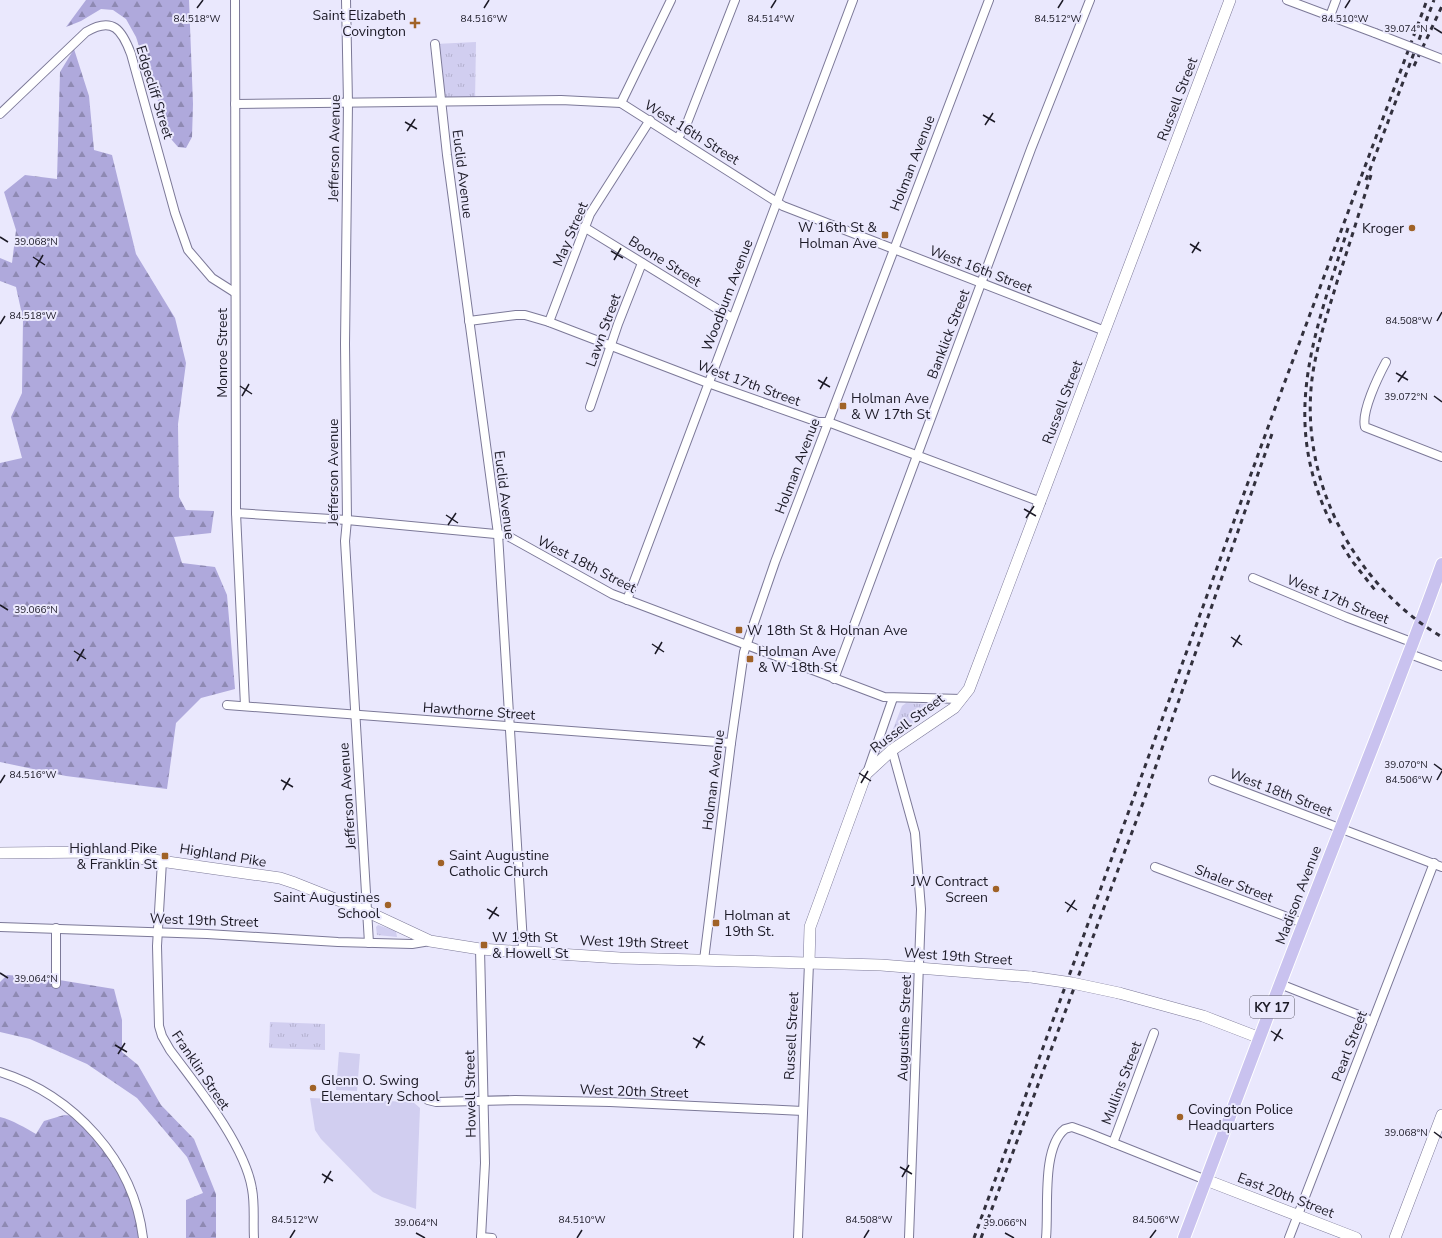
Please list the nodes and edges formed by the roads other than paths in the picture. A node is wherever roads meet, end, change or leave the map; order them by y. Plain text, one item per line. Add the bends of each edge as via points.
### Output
1 (235, 0) edge
2 (346, 0) edge
3 (671, 0) edge
4 (735, 0) edge
5 (853, 0) edge
6 (989, 0) edge
7 (1090, 0) edge
8 (1230, 0) edge
9 (1287, 0) edge
10 (1336, 0) edge
11 (1330, 16) junction
12 (435, 44) dead end
13 (1442, 59) edge
14 (348, 103) junction
15 (442, 103) junction
16 (621, 103) junction
17 (235, 104) junction
18 (0, 114) edge
19 (650, 120) junction
20 (678, 138) junction
21 (776, 201) junction
22 (584, 227) junction
23 (893, 249) junction
24 (642, 263) junction
25 (982, 283) junction
26 (234, 292) junction
27 (732, 318) junction
28 (469, 321) junction
29 (549, 322) junction
30 (1105, 330) junction
31 (610, 346) junction
32 (1386, 362) dead end
33 (708, 383) junction
34 (590, 407) dead end
35 (828, 422) junction
36 (916, 455) junction
37 (1442, 457) edge
38 (1040, 502) junction
39 (236, 513) junction
40 (347, 520) junction
41 (498, 534) junction
42 (1442, 564) edge
43 (1253, 578) dead end
44 (627, 600) junction
45 (745, 645) junction
46 (1412, 648) junction
47 (1442, 666) edge
48 (834, 679) junction
49 (893, 698) junction
50 (962, 699) junction
51 (227, 705) dead end
52 (245, 706) junction
53 (355, 715) junction
54 (511, 727) junction
55 (730, 743) junction
56 (892, 750) junction
57 (866, 774) junction
58 (1213, 780) dead end
59 (1340, 829) junction
60 (0, 853) edge
61 (162, 861) junction
62 (1438, 865) edge
63 (1155, 867) dead end
64 (368, 912) junction
65 (1303, 923) junction
66 (0, 927) edge
67 (56, 928) junction
68 (158, 932) junction
69 (430, 942) junction
70 (369, 943) junction
71 (480, 949) junction
72 (522, 952) junction
73 (704, 960) junction
74 (809, 963) junction
75 (919, 969) junction
76 (56, 984) dead end
77 (1280, 984) junction
78 (1372, 1023) junction
79 (1154, 1032) dead end
80 (1260, 1038) junction
81 (0, 1072) edge
82 (428, 1100) dead end
83 (483, 1100) junction
84 (803, 1111) junction
85 (1442, 1115) edge
86 (1113, 1143) junction
87 (1206, 1180) junction
88 (1297, 1216) junction
89 (481, 1237) edge
90 (144, 1238) edge
91 (254, 1238) edge
92 (492, 1238) edge
93 (798, 1238) edge
94 (909, 1238) edge
95 (1046, 1238) edge
96 (1184, 1238) edge
97 (1289, 1238) edge
98 (1356, 1238) edge
99 (1395, 1238) edge

1 - 17 street, Monroe Street
2 - 14 street, Jefferson Avenue
3 - 16 street
4 - 20 street via 687,124
5 - 21 street, Woodburn Avenue
6 - 23 street, Holman Avenue
7 - 25 street, Banklick Street
8 - 30 street, Russell Street
9 - 11 street
10 - 11 street
11 - 13 street, bridge
12 - 15 street, Euclid Avenue
14 - 15 street, West 16th Street
14 - 17 street, West 16th Street
14 - 40 street, Jefferson Avenue
15 - 16 street, West 16th Street via 560,100
15 - 28 street, Euclid Avenue
16 - 19 street, West 16th Street
17 - 26 street, Monroe Street
18 - 26 street, Edgecliff Street via 86,32 96,26 107,25 121,32 131,54 175,214 188,250 212,278
19 - 20 street, West 16th Street
19 - 22 street, May Street
20 - 21 street, West 16th Street
21 - 23 street, West 16th Street
21 - 27 street, Woodburn Avenue
22 - 24 street, Boone Street
22 - 29 street, May Street
23 - 25 street, West 16th Street
23 - 35 street, Holman Avenue
24 - 27 street, Boone Street
24 - 31 street, Lawn Street
25 - 30 street, West 16th Street
25 - 36 street, Banklick Street
26 - 39 street, Monroe Street
27 - 33 street, Woodburn Avenue
28 - 29 street, West 17th Street via 516,314
28 - 41 street, Euclid Avenue
29 - 31 street, West 17th Street
30 - 38 street, Russell Street
31 - 33 street, West 17th Street
31 - 34 street, Lawn Street
32 - 37 street via 1366,408 1363,421 1365,427
33 - 35 street, West 17th Street via 818,422
33 - 44 street, Woodburn Avenue
35 - 36 street, West 17th Street
35 - 45 street, Holman Avenue
36 - 38 street, West 17th Street
36 - 48 street, Banklick Street
38 - 50 street, Russell Street via 980,664
39 - 40 street, West 18th Street
39 - 52 street, Monroe Street
40 - 41 street, West 18th Street
40 - 53 street, Jefferson Avenue via 345,541
41 - 44 street, West 18th Street via 506,535
41 - 54 street, Euclid Avenue
42 - 46 main road, Madison Avenue / KY 17
43 - 46 street, West 17th Street
44 - 45 street, West 18th Street
45 - 48 street, West 18th Street
45 - 55 street, Holman Avenue
46 - 47 street, West 17th Street
46 - 59 main road, Madison Avenue / KY 17
48 - 49 street, West 18th Street
49 - 50 street, West 18th Street
49 - 57 street, Russell Street
50 - 56 street, Russell Street via 954,708
51 - 52 street, Hawthorne Street
52 - 53 street, Hawthorne Street
53 - 54 street, Hawthorne Street
53 - 64 street, Jefferson Avenue
54 - 55 street, Hawthorne Street
54 - 72 street, Euclid Avenue via 524,943
55 - 73 street, Holman Avenue
56 - 57 street, Russell Street
56 - 75 street, Augustine Street via 914,833 921,909
57 - 74 street, Russell Street via 810,927
58 - 59 street, West 18th Street
59 - 62 street, West 18th Street
59 - 65 main road, Madison Avenue / KY 17
60 - 61 street, Highland Pike via 97,852
61 - 64 street, Highland Pike via 280,878
61 - 68 street, Franklin Street
62 - 78 street, Pearl Street
63 - 65 street, Shaler Street
64 - 69 street, Highland Pike
64 - 70 street, Jefferson Avenue
65 - 77 main road, Madison Avenue / KY 17
66 - 67 street, West 19th Street
67 - 68 street, West 19th Street
67 - 76 street
68 - 70 street, West 19th Street
68 - 91 street, Franklin Street via 158,1017 162,1036 228,1132 244,1163 252,1190
69 - 70 street, West 19th Street
69 - 71 street, West 19th Street
71 - 72 street, West 19th Street
71 - 83 street, Howell Street
72 - 73 street, West 19th Street
73 - 74 street, West 19th Street
74 - 75 street, West 19th Street
74 - 84 street, Russell Street
75 - 80 street, West 19th Street, bridge via 1072,982 1203,1016
75 - 94 street, Augustine Street
77 - 78 street via 1366,1018
77 - 80 main road, Madison Avenue / KY 17
78 - 88 street, Pearl Street
79 - 86 street, Mullins Street
80 - 87 main road, Madison Avenue / KY 17
81 - 90 street via 53,1097 95,1133 114,1158 131,1188 142,1222
82 - 83 street, West 20th Street
83 - 84 street, West 20th Street via 610,1102
83 - 89 street, Howell Street via 485,1163
84 - 93 street, Russell Street
85 - 99 street
86 - 87 street
86 - 95 street via 1072,1128 1064,1129 1055,1139 1050,1166
87 - 88 street, East 20th Street
87 - 96 main road, Madison Avenue / KY 17
88 - 97 street, Pearl Street
88 - 98 street, East 20th Street
89 - 92 street

